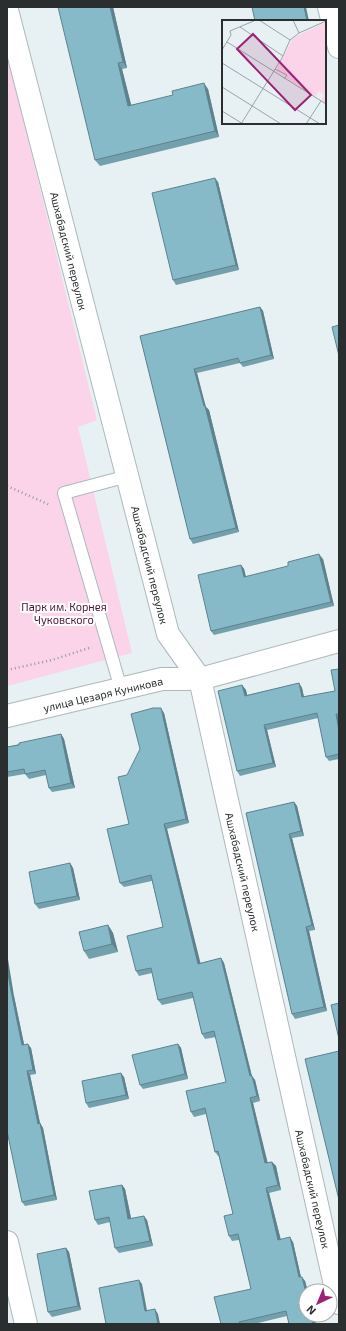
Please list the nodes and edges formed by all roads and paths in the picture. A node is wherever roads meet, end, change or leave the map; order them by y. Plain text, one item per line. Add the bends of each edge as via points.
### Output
1 (328, 7) edge
2 (7, 10) edge
3 (339, 47) edge
4 (128, 476) junction
5 (7, 486) edge
6 (68, 507) junction
7 (107, 641) junction
8 (339, 641) edge
9 (7, 670) edge
10 (200, 680) junction
11 (121, 689) junction
12 (7, 716) edge
13 (7, 1242) edge
14 (339, 1303) edge
15 (26, 1324) edge

1 - 3 street
2 - 4 street, Ашхабадский переулок
4 - 6 lane via 64,493
4 - 10 street, Ашхабадский переулок via 168,634
5 - 6 path via 60,510
6 - 7 lane
7 - 9 path via 52,660
7 - 11 lane
8 - 10 street, улица Цезаря Куникова
10 - 11 street, улица Цезаря Куникова via 162,679
10 - 14 street, Ашхабадский переулок
11 - 12 street, улица Цезаря Куникова
13 - 15 street

